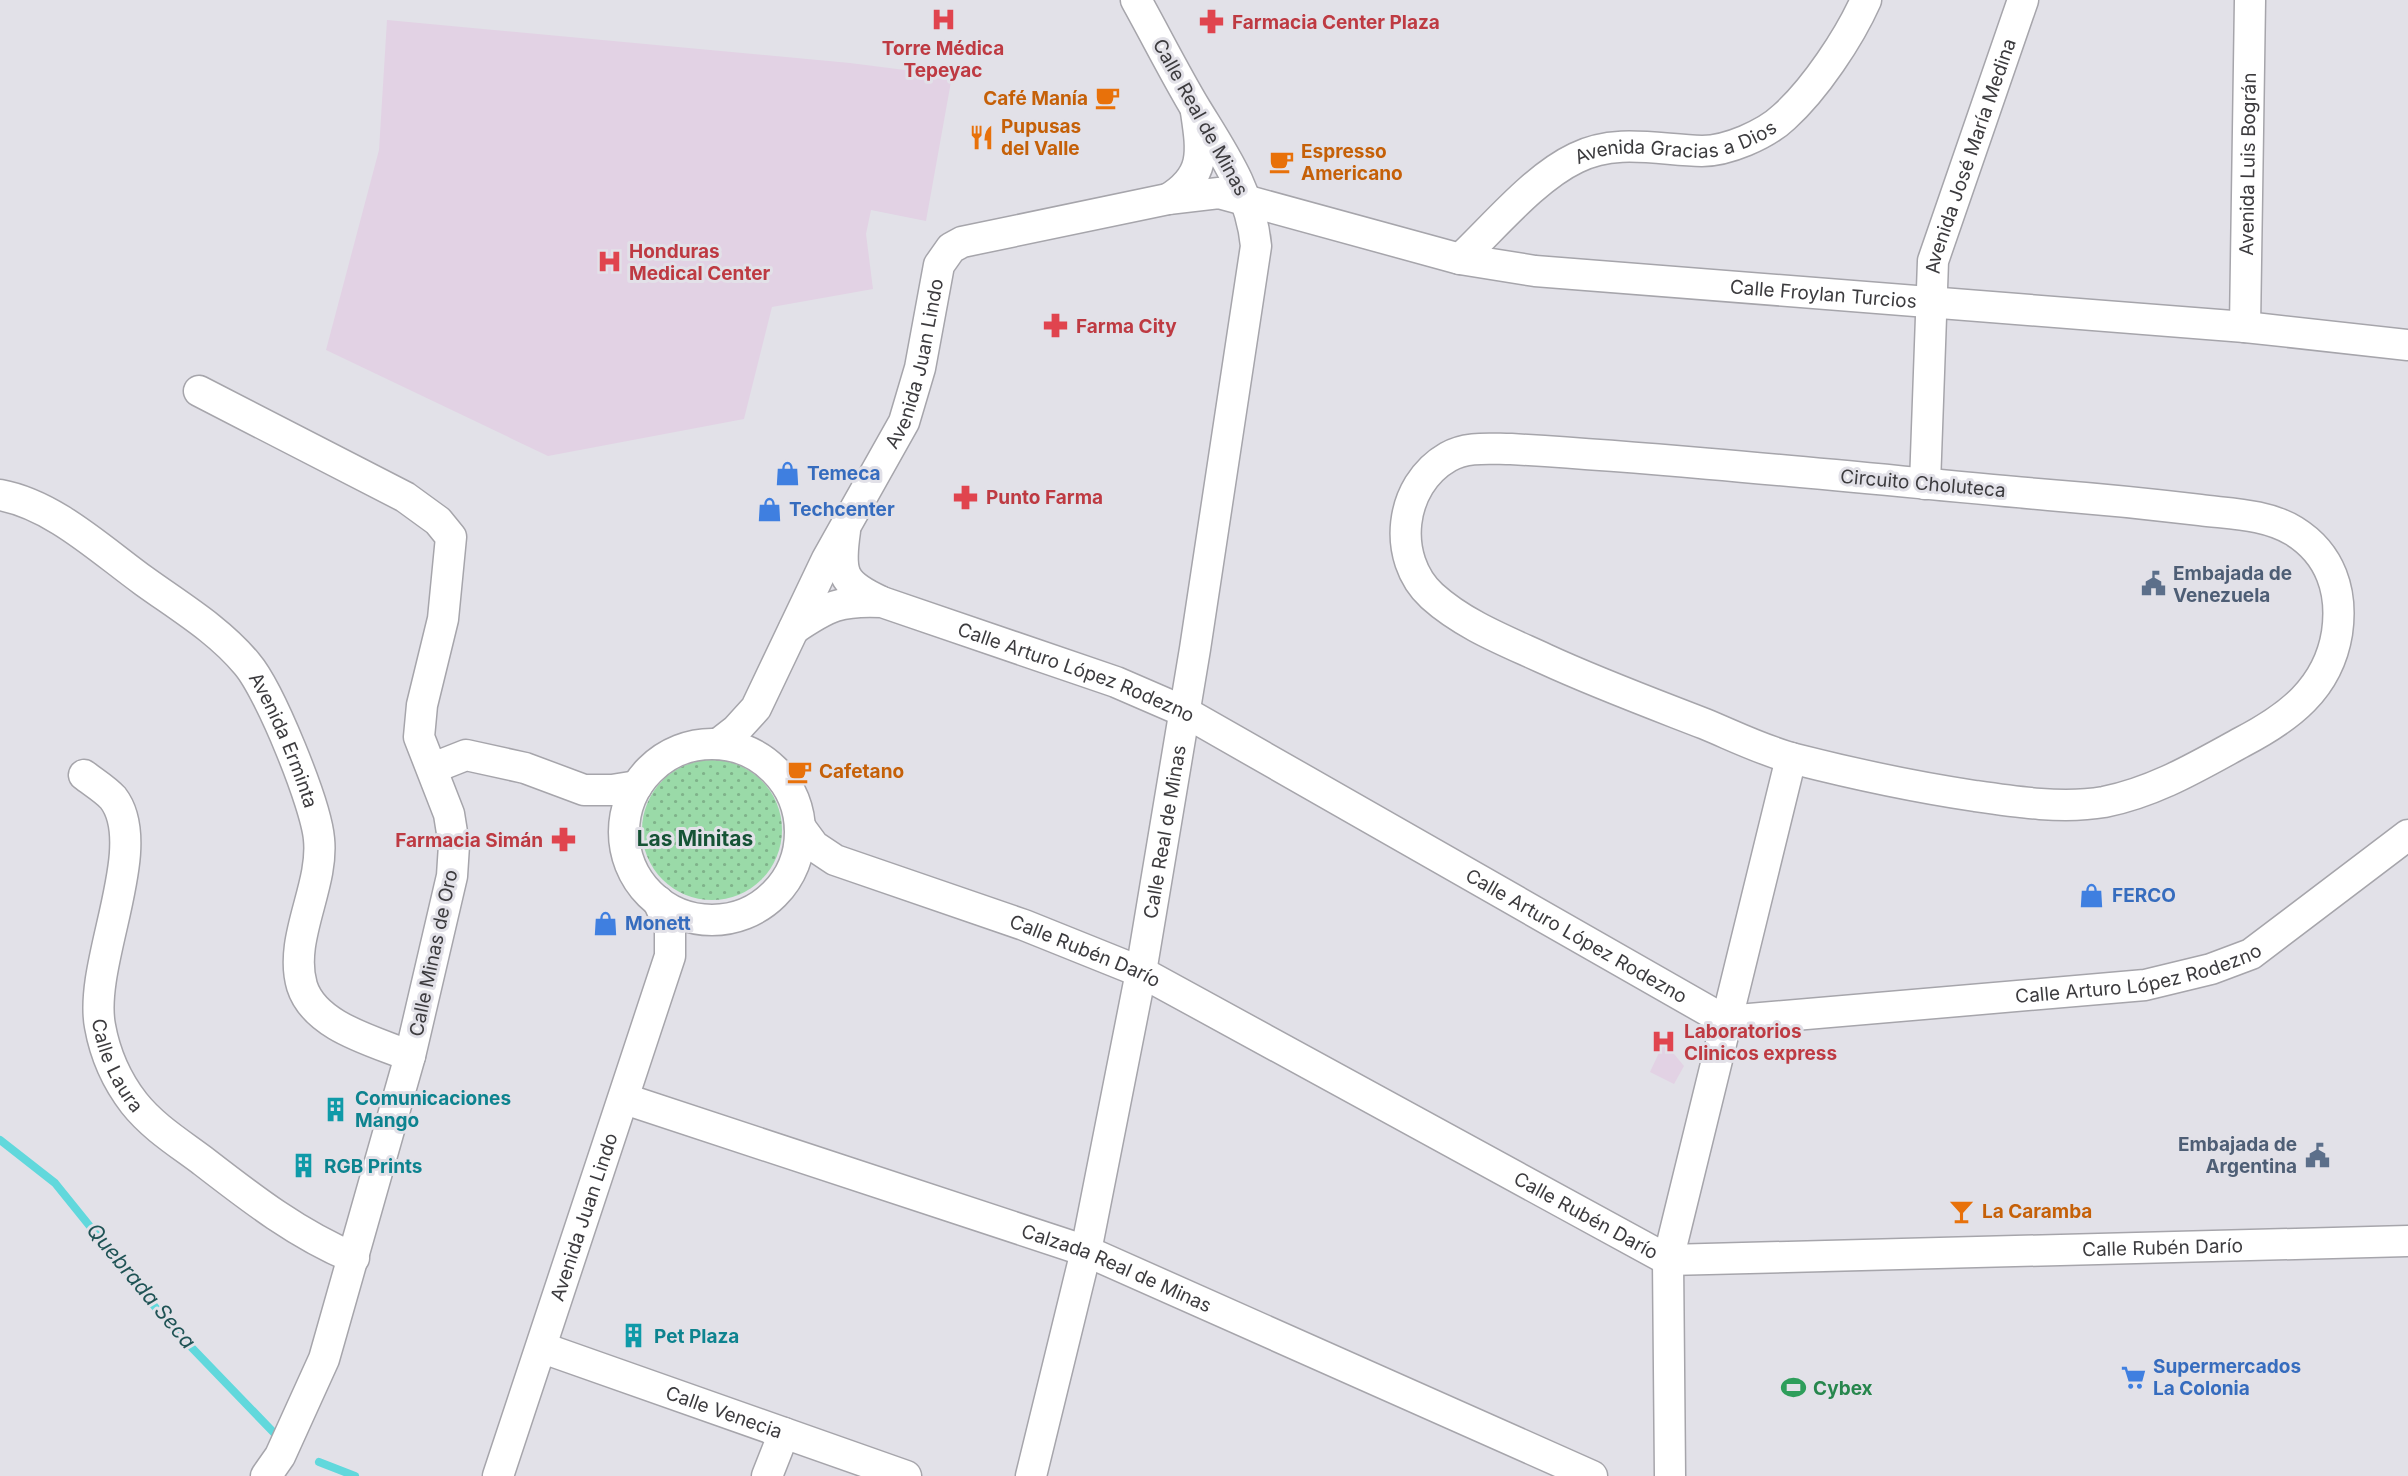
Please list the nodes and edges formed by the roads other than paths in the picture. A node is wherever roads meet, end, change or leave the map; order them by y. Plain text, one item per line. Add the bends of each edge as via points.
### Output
1 (1136, 0) edge
2 (1866, 0) edge
3 (2023, 0) edge
4 (2250, 0) edge
5 (1196, 108) junction
6 (1168, 199) junction
7 (1247, 199) junction
8 (1460, 259) junction
9 (1930, 305) junction
10 (2245, 327) junction
11 (2408, 345) edge
12 (199, 391) dead end
13 (1925, 484) junction
14 (0, 495) edge
15 (845, 527) junction
16 (882, 602) junction
17 (793, 629) junction
18 (756, 708) junction
19 (1183, 711) junction
20 (718, 744) junction
21 (1791, 758) junction
22 (761, 759) junction
23 (432, 768) junction
24 (84, 775) dead end
25 (636, 786) junction
26 (584, 790) junction
27 (800, 827) junction
28 (2408, 835) edge
29 (624, 836) junction
30 (835, 860) junction
31 (792, 869) junction
32 (658, 901) junction
33 (713, 920) junction
34 (670, 956) junction
35 (1141, 972) junction
36 (1726, 1021) junction
37 (410, 1056) junction
38 (625, 1100) junction
39 (2408, 1241) edge
40 (1086, 1251) junction
41 (354, 1258) junction
42 (1668, 1260) junction
43 (543, 1348) junction
44 (784, 1433) junction
45 (265, 1476) edge
46 (498, 1476) edge
47 (767, 1476) edge
48 (906, 1476) edge
49 (1031, 1476) edge
50 (1592, 1476) edge
51 (1670, 1476) edge

1 - 5 street, Calle Real de Minas
2 - 8 street, Avenida Gracias a Dios via 1828,64 1784,118 1752,138 1705,151 1617,146 1576,158 1534,188
3 - 9 street, Avenida José María Medina via 1933,261
4 - 10 street, Avenida Luis Bográn
5 - 6 street via 1201,145 1197,170 1185,188
5 - 7 street, Calle Real de Minas via 1225,152
6 - 7 street, Avenida Juan Lindo via 1206,193
6 - 15 street, Avenida Juan Lindo via 951,248 939,265 920,368 904,422
7 - 8 street, Calle Froylan Turcios
7 - 19 street, Calle Real de Minas via 1256,246
8 - 9 street, Calle Froylan Turcios via 1535,271
9 - 10 street, Calle Froylan Turcios
9 - 13 street, Avenida José María Medina
10 - 11 street, Calle Froylan Turcios
12 - 23 street, Calle Minas de Oro via 405,497 438,521 451,537 443,619 419,737
13 - 21 street, Circuito Choluteca via 1666,459 1466,450 1446,458 1427,474 1410,500 1405,529 1409,561 1428,593 1471,624 1589,680
13 - 21 street, Circuito Choluteca via 2264,518 2294,531 2318,552 2334,576 2339,605 2337,636 2326,669 2309,698 2279,723 2161,786 2101,803 2022,803 1941,791
14 - 37 street, Avenida Erminta via 42,510 71,528 200,621 249,666 316,818 320,843 302,944 302,986 312,1005 328,1019
15 - 16 street, Calle Arturo López Rodezno via 841,560 846,580
15 - 17 street, Avenida Juan Lindo
16 - 17 street, Calle Arturo López Rodezno via 830,606
16 - 19 street, Calle Arturo López Rodezno via 1116,682
17 - 18 street, Avenida Juan Lindo
18 - 20 street, Avenida Juan Lindo
18 - 22 street, Avenida Juan Lindo via 754,733
19 - 35 street, Calle Real de Minas
19 - 36 street, Calle Arturo López Rodezno
20 - 22 street
20 - 25 street via 671,754
21 - 36 street
22 - 27 street via 788,788
23 - 26 street via 466,755 525,768
23 - 37 street, Calle Minas de Oro via 449,814 452,876
24 - 41 street, Calle Laura via 113,798 123,817 126,838 97,993 100,1025 118,1080 153,1123 284,1223
25 - 26 street
25 - 29 street via 626,810
26 - 29 street via 608,810
27 - 30 street, Calle Rubén Darío
27 - 31 street
28 - 36 street, Calle Arturo López Rodezno via 2251,954 2211,969 2146,985
29 - 32 street via 634,873
30 - 31 street, Calle Rubén Darío via 811,860
30 - 35 street, Calle Rubén Darío via 1024,925
31 - 33 street via 760,905 738,916
32 - 33 street via 684,915
32 - 34 street, Avenida Juan Lindo via 670,928
33 - 34 street, Avenida Juan Lindo via 687,935
34 - 38 street, Avenida Juan Lindo
35 - 40 street, Calle Real de Minas
35 - 42 street, Calle Rubén Darío
36 - 42 street
37 - 41 street, Calle Minas de Oro
38 - 40 street, Calzada Real de Minas
38 - 43 street, Avenida Juan Lindo
39 - 42 street, Calle Rubén Darío
40 - 49 street, Calle Real de Minas
40 - 50 street, Calzada Real de Minas
41 - 45 street, Calle Minas de Oro via 324,1359 280,1456
42 - 51 street
43 - 44 street, Calle Venecia
43 - 46 street, Avenida Juan Lindo
44 - 47 street
44 - 48 street, Calle Venecia

